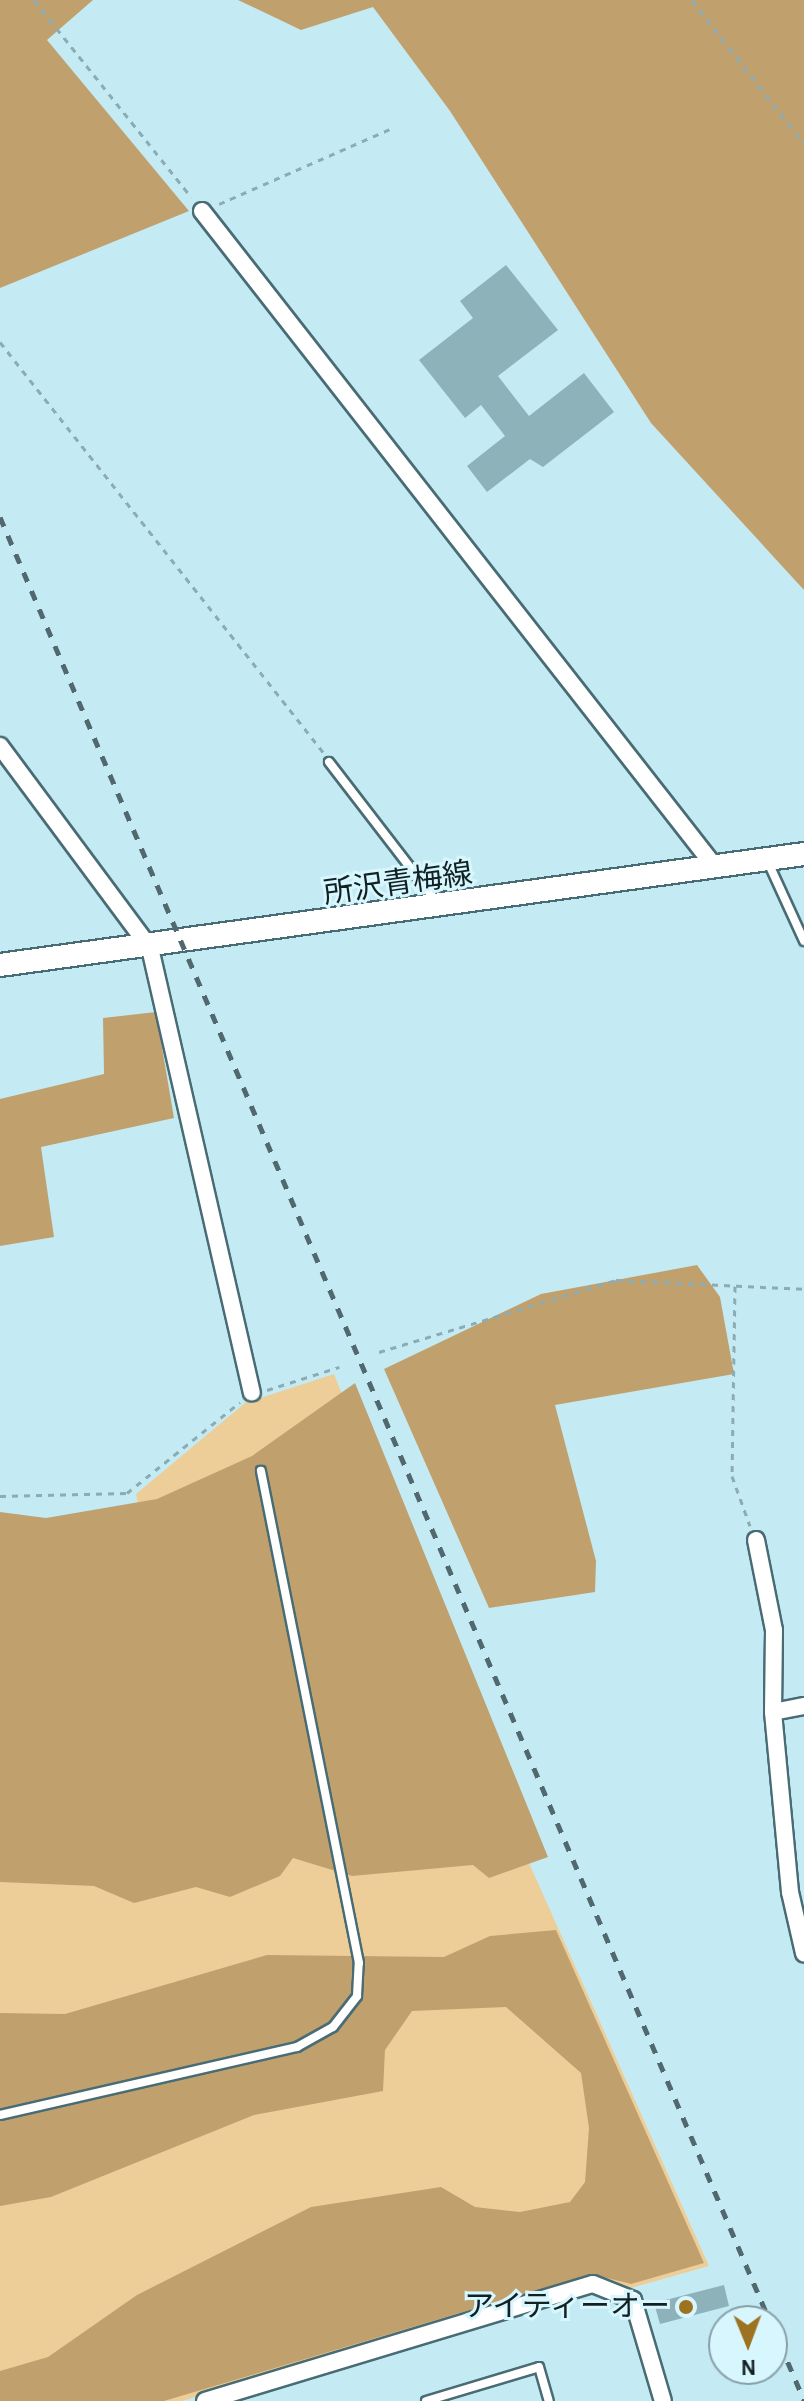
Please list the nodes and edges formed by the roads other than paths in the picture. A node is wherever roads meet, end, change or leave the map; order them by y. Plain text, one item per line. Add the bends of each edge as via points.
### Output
1 (202, 211) road end
2 (0, 746) edge
3 (329, 762) road end
4 (804, 854) edge
5 (766, 860) junction
6 (715, 867) junction
7 (442, 909) junction
8 (804, 941) edge
9 (150, 948) junction
10 (0, 965) edge
11 (252, 1392) road end
12 (261, 1471) dead end
13 (756, 1540) road end
14 (804, 1706) edge
15 (773, 1712) junction
16 (804, 1953) edge
17 (0, 2115) edge
18 (205, 2401) edge
19 (426, 2401) edge
20 (549, 2401) edge
21 (663, 2401) edge

1 - 6 street
2 - 9 street
3 - 7 lane
4 - 5 main road, 所沢青梅線
5 - 6 main road, 所沢青梅線
5 - 8 lane
6 - 7 main road, 所沢青梅線
7 - 9 main road, 所沢青梅線
9 - 10 main road, 所沢青梅線
9 - 11 street
12 - 17 lane via 359,1963 357,1996 333,2027 297,2047
13 - 15 street via 774,1630
14 - 15 street
15 - 16 street via 790,1892
18 - 21 street via 593,2284 633,2300
19 - 20 lane via 539,2367

